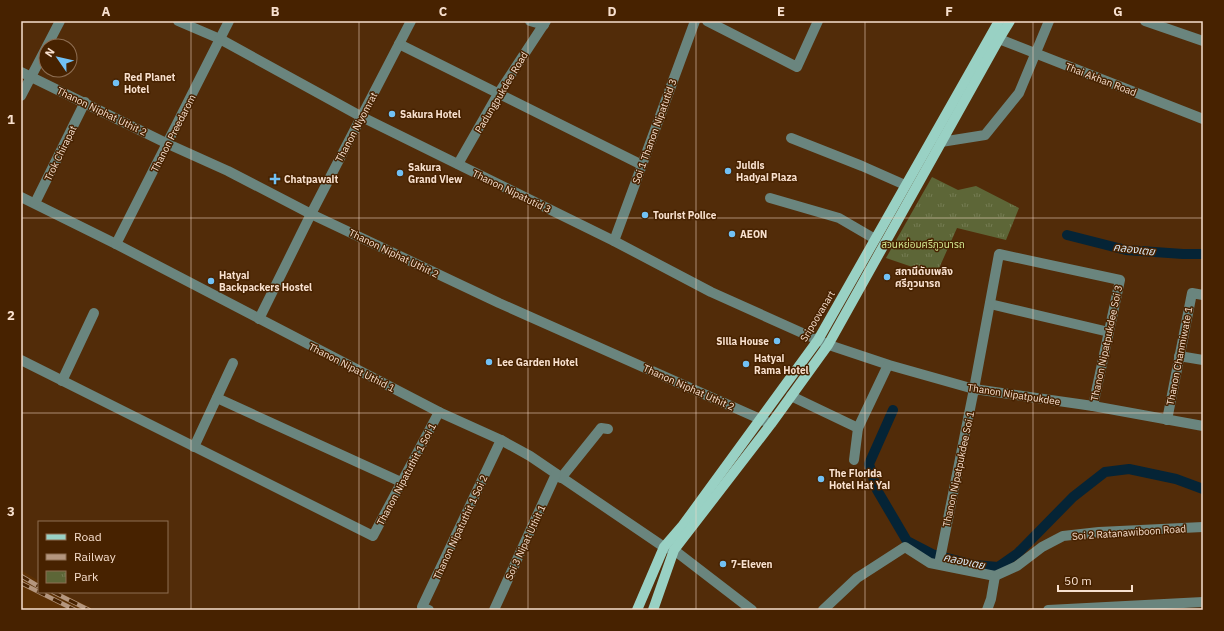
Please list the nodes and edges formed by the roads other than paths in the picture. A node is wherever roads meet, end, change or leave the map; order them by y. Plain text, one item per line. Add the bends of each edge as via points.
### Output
1 (60, 21) edge
2 (178, 21) edge
3 (229, 21) edge
4 (411, 21) edge
5 (530, 21) edge
6 (695, 21) edge
7 (707, 21) edge
8 (818, 21) edge
9 (1006, 21) edge
10 (1049, 21) edge
11 (1145, 21) edge
12 (545, 23) edge
13 (51, 38) edge
14 (220, 39) junction
15 (999, 39) junction
16 (1203, 41) edge
17 (399, 44) junction
18 (1036, 53) junction
19 (38, 62) edge
20 (21, 72) edge
21 (31, 76) junction
22 (498, 94) junction
23 (21, 96) edge
24 (85, 102) junction
25 (362, 117) junction
26 (1203, 119) edge
27 (791, 138) dead end
28 (941, 142) junction
29 (168, 144) junction
30 (458, 164) junction
31 (642, 165) junction
32 (905, 185) junction
33 (21, 197) edge
34 (770, 198) dead end
35 (35, 204) junction
36 (311, 214) junction
37 (875, 240) junction
38 (614, 241) junction
39 (116, 244) junction
40 (999, 254) joint
41 (1203, 295) edge
42 (990, 304) junction
43 (94, 313) dead end
44 (259, 319) junction
45 (1109, 332) junction
46 (818, 340) junction
47 (828, 345) junction
48 (1179, 356) junction
49 (1203, 360) edge
50 (21, 361) edge
51 (233, 363) dead end
52 (888, 365) junction
53 (62, 381) junction
54 (974, 389) junction
55 (791, 396) junction
56 (217, 398) junction
57 (1093, 406) junction
58 (439, 412) junction
59 (761, 419) junction
60 (1167, 420) junction
61 (771, 424) junction
62 (1203, 426) edge
63 (858, 428) junction
64 (608, 429) dead end
65 (501, 440) junction
66 (194, 447) junction
67 (854, 460) dead end
68 (559, 476) junction
69 (401, 482) junction
70 (1203, 527) edge
71 (664, 547) junction
72 (674, 550) junction
73 (939, 564) junction
74 (995, 576) junction
75 (1203, 602) edge
76 (429, 610) edge
77 (494, 610) edge
78 (638, 610) edge
79 (653, 610) edge
80 (752, 610) edge
81 (823, 610) edge
82 (987, 610) edge
83 (1048, 610) edge

1 - 13 street
2 - 14 street, Thanon Nipatutid 3
3 - 14 street, Thanon Preedarom
4 - 17 street, Thanon Niyomrat
5 - 12 street
6 - 31 street, Soi 1 Thanon Nipatutid 3
7 - 8 street via 797,68
9 - 15 main road, Sripoovanart
9 - 32 main road, Sripoovanart
10 - 18 street
11 - 16 street
12 - 22 street, Padungpukdee Road
14 - 25 street, Thanon Nipatutid 3
14 - 29 street, Thanon Preedarom
15 - 18 street, Thai Akhan Road
15 - 28 main road, Sripoovanart
17 - 22 street
17 - 25 street, Thanon Niyomrat
18 - 26 street, Thai Akhan Road
18 - 28 street via 1019,93 985,135
19 - 21 street
20 - 21 street, Thanon Niphat Uthit 2
21 - 23 street
21 - 24 street, Thanon Niphat Uthit 2
22 - 30 street, Padungpukdee Road
22 - 31 street
24 - 29 street, Thanon Niphat Uthit 2
24 - 35 street, Trok Chirapat
25 - 30 street, Thanon Nipatutid 3
25 - 36 street, Thanon Niyomrat
27 - 32 street
28 - 47 main road, Sripoovanart
29 - 36 street, Thanon Niphat Uthit 2 via 228,171
29 - 39 street, Thanon Preedarom
30 - 38 street, Thanon Nipatutid 3
31 - 38 street, Soi 1 Thanon Nipatutid 3
32 - 37 main road, Sripoovanart
33 - 35 street, Thanon Nipat Uthid 1
34 - 37 street via 839,218
35 - 39 street, Thanon Nipat Uthid 1
36 - 44 street, Thanon Niyomrat
36 - 59 street, Thanon Niphat Uthit 2 via 499,303
37 - 46 main road, Sripoovanart
38 - 46 street, Thanon Nipatutid 3 via 711,292
39 - 44 street, Thanon Nipat Uthid 1
40 - 42 street, Thanon Nipatpukdee Soi 1
40 - 45 street, Thanon Nipatpukdee Soi 3 via 1120,280
41 - 48 street, Thanon Chanmiwate 1 via 1192,293
42 - 45 street
42 - 54 street, Thanon Nipatpukdee Soi 1
43 - 53 street
44 - 58 street, Thanon Nipat Uthid 1
45 - 57 street, Thanon Nipatpukdee Soi 3
46 - 47 street, Thanon Nipatutid 3
46 - 59 main road, Sripoovanart
47 - 52 street, Thanon Nipatpukdee
47 - 55 main road, Sripoovanart
48 - 49 street
48 - 60 street, Thanon Chanmiwate 1
50 - 53 street
51 - 56 street
52 - 54 street, Thanon Nipatpukdee
52 - 63 street
53 - 66 street
54 - 57 street, Thanon Nipatpukdee
54 - 73 street, Thanon Nipatpukdee Soi 1
55 - 61 main road, Sripoovanart
55 - 63 street
56 - 66 street
56 - 69 street
57 - 60 street, Thanon Nipatpukdee
58 - 65 street, Thanon Nipat Uthid 1
58 - 69 street, Thanon Nipatuthit 1 Soi 1
59 - 61 street, Thanon Niphat Uthit 2
59 - 71 main road, Sripoovanart
60 - 62 street, Thanon Nipatpukdee
61 - 72 main road, Sripoovanart
63 - 67 street
64 - 68 street, Soi 3 Nipat Uthit 1 via 602,428
65 - 68 street, Thanon Nipat Uthid 1
65 - 76 street, Thanon Nipatuthit 1 Soi 2 via 422,607
66 - 69 street, Thanon Nipatuthit 1 Soi 1 via 373,536
68 - 71 street, Thanon Nipat Uthid 1
68 - 77 street, Soi 3 Nipat Uthit 1
70 - 74 street, Soi 2 Ratanawiboon Road via 1063,536 1042,547 1017,566
71 - 72 street, Thanon Nipat Uthid 1
71 - 78 main road, Sripoovanart
72 - 79 main road, Sripoovanart
72 - 80 street
73 - 74 street
73 - 81 street via 930,563 905,547 857,578
74 - 82 street
75 - 83 street

